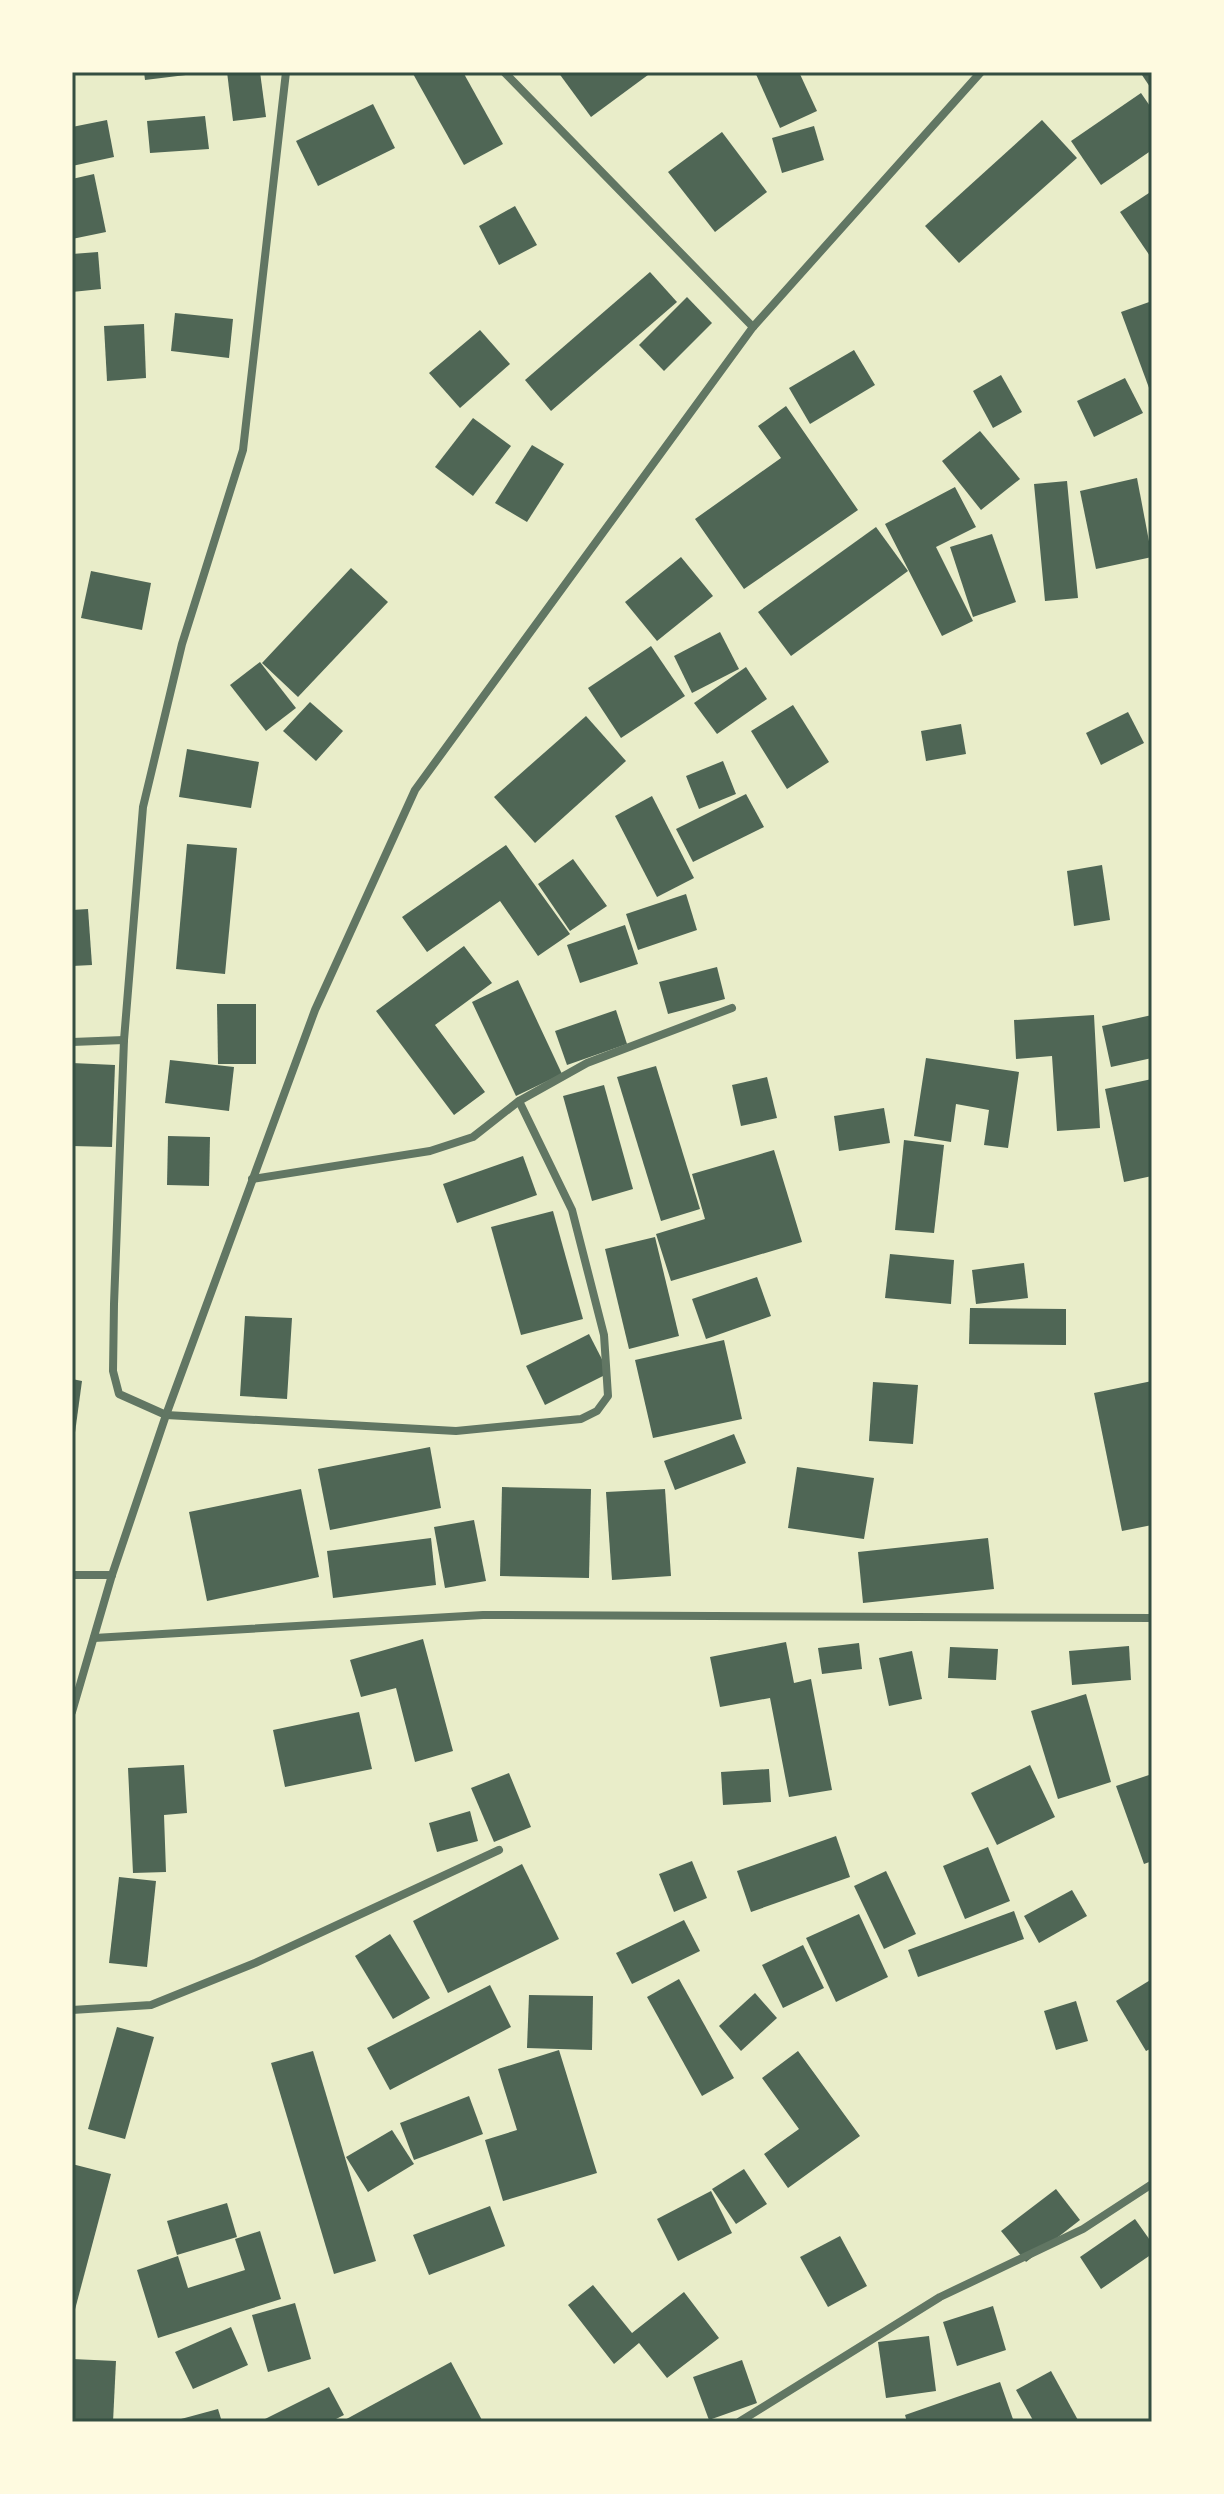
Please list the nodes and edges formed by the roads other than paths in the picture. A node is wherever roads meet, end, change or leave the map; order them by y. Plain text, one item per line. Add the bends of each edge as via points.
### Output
1 (286, 72) edge
2 (504, 72) edge
3 (981, 72) edge
4 (753, 327) junction
5 (732, 1008) dead end
6 (124, 1040) junction
7 (72, 1042) edge
8 (519, 1101) junction
9 (252, 1179) junction
10 (166, 1415) junction
11 (72, 1575) edge
12 (112, 1575) junction
13 (1152, 1618) edge
14 (94, 1638) junction
15 (72, 1712) edge
16 (499, 1850) dead end
17 (72, 2010) edge
18 (1152, 2184) edge
19 (739, 2422) edge

1 - 6 street via 243,450 182,644 143,807
2 - 4 street
3 - 4 street
4 - 9 street via 415,790 315,1010
5 - 8 street via 587,1063
6 - 7 street
6 - 10 street via 113,1371 119,1394
8 - 9 street via 473,1137 430,1151
8 - 10 street via 572,1210 604,1335 608,1396 597,1411 581,1419 456,1431
9 - 10 street
10 - 12 street
11 - 12 street
12 - 14 street
13 - 14 street via 483,1615
14 - 15 street
16 - 17 street via 151,2005
18 - 19 street via 1083,2229 940,2297

